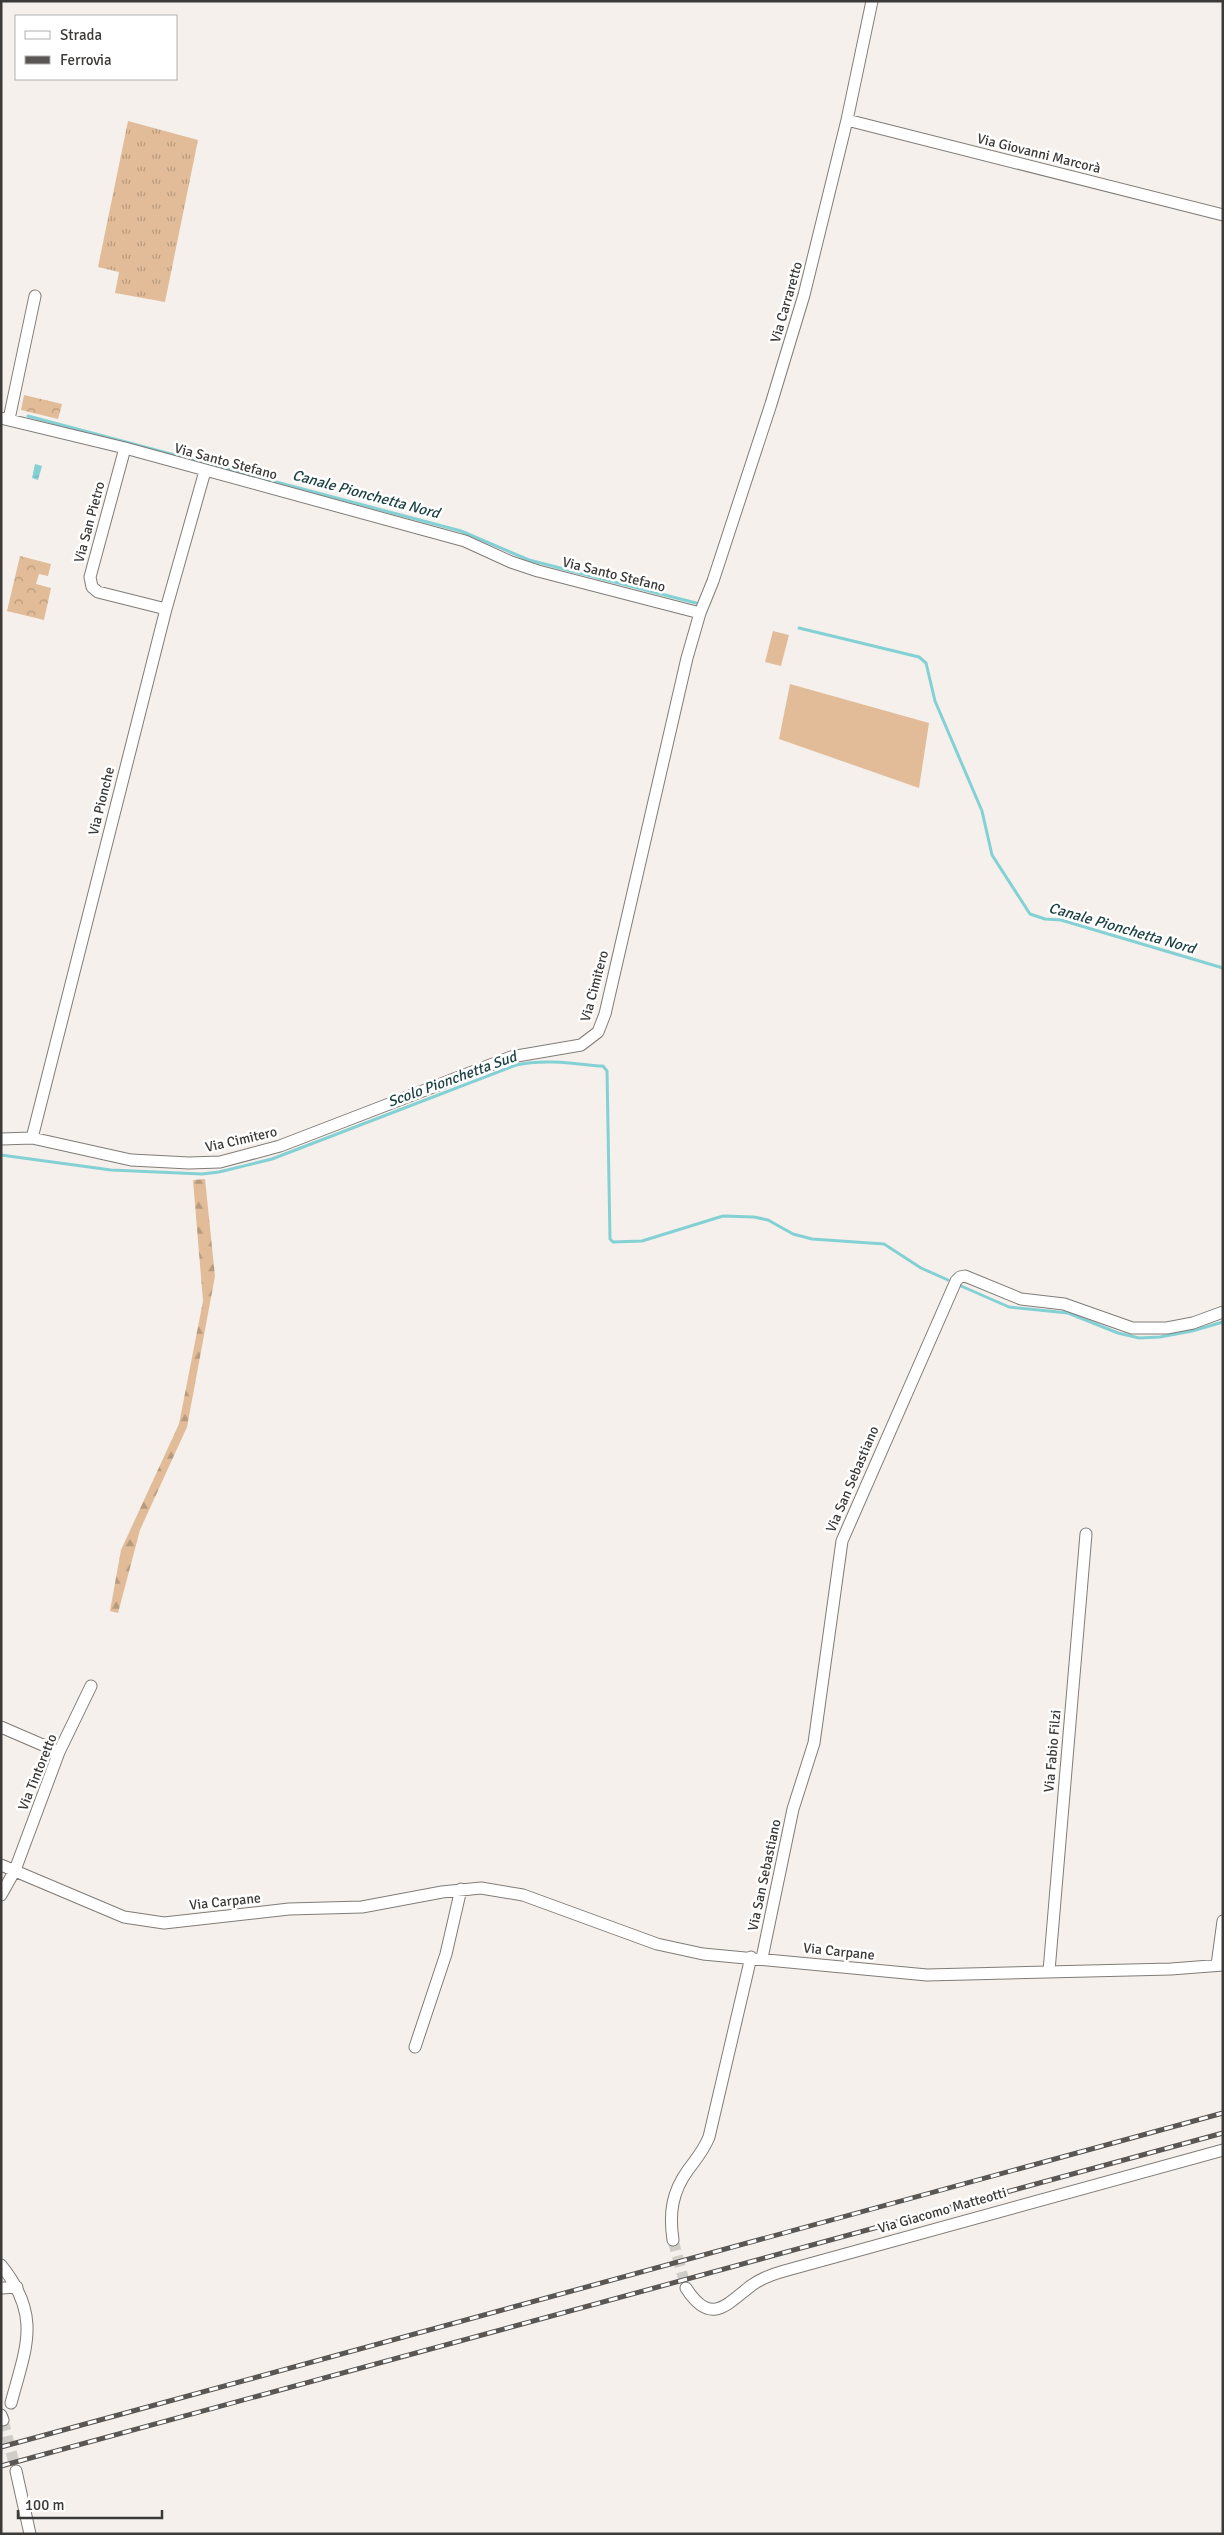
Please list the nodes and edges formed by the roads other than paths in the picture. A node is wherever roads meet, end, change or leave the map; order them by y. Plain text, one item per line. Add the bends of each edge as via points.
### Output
1 (872, 1) edge
2 (847, 120) junction
3 (1223, 215) edge
4 (35, 296) dead end
5 (5, 418) edge
6 (125, 448) junction
7 (204, 471) junction
8 (701, 608) junction
9 (166, 609) junction
10 (32, 1138) junction
11 (1, 1139) edge
12 (1223, 1312) edge
13 (1086, 1534) dead end
14 (92, 1686) dead end
15 (1, 1727) edge
16 (59, 1752) junction
17 (1, 1865) edge
18 (15, 1870) junction
19 (462, 1890) junction
20 (1, 1894) edge
21 (1223, 1921) edge
22 (756, 1957) junction
23 (1220, 1965) edge
24 (1049, 1971) junction
25 (415, 2046) dead end
26 (1223, 2150) edge
27 (673, 2240) tunnel mouth
28 (4, 2272) edge
29 (17, 2287) junction
30 (1, 2288) edge
31 (686, 2288) tunnel mouth
32 (11, 2404) dead end
33 (16, 2471) tunnel mouth
34 (30, 2534) edge

1 - 2 street, Via Carraretto
2 - 3 street, Via Giovanni Marcorà
2 - 8 street, Via Carraretto via 804,295 753,460
4 - 5 street
5 - 6 street, Via Santo Stefano
6 - 7 street, Via Santo Stefano
6 - 9 street, Via San Pietro via 90,582 98,592
7 - 8 street, Via Santo Stefano via 457,539 538,571
7 - 9 street, Via Pionche
8 - 10 street, Via Cimitero via 678,693 605,1014 593,1037 572,1047 504,1059 280,1146 220,1162 131,1160
9 - 10 street, Via Pionche
10 - 11 street, Via Cimitero
12 - 22 street, Via San Sebastiano via 1167,1328 1132,1328 1064,1304 1021,1299 965,1276 956,1281 842,1541 814,1743 793,1810
13 - 24 street, Via Fabio Filzi
14 - 16 street, Via Tintoretto
15 - 16 street
16 - 18 street, Via Tintoretto
17 - 18 street, Via Carpane
18 - 19 street, Via Carpane via 124,1917 164,1923 290,1909 362,1907
18 - 20 street, Via Tintoretto
19 - 22 street, Via Carpane via 481,1888 523,1895 657,1944 703,1954
19 - 25 street via 446,1954
21 - 23 street
22 - 24 street, Via Carpane via 927,1975
22 - 27 street via 709,2137 672,2201
23 - 24 street, Via Carpane
26 - 31 street, Via Giacomo Matteotti via 784,2271 761,2279 725,2307 708,2308 692,2298
28 - 29 street
29 - 30 street
29 - 32 street via 28,2326
33 - 34 street

